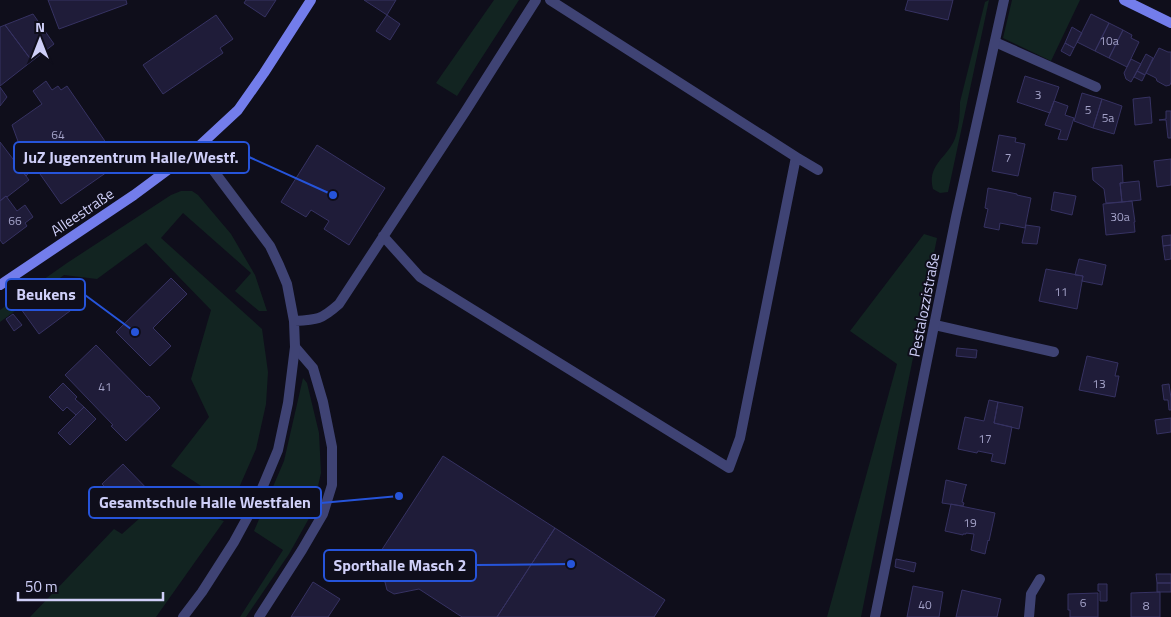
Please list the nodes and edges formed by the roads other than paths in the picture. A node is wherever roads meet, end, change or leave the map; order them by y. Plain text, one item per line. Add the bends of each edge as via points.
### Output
1 (311, 0) edge
2 (536, 0) edge
3 (550, 0) edge
4 (1004, 0) edge
5 (1124, 0) edge
6 (1171, 23) edge
7 (995, 42) junction
8 (1096, 87) dead end
9 (196, 149) junction
10 (796, 157) junction
11 (818, 170) dead end
12 (383, 236) junction
13 (0, 285) edge
14 (294, 321) junction
15 (935, 326) junction
16 (295, 347) junction
17 (1054, 352) dead end
18 (1040, 579) dead end
19 (184, 617) edge
20 (259, 617) edge
21 (875, 617) edge
22 (1029, 617) edge

1 - 9 street, Alleestraße via 238,110
2 - 12 street
3 - 10 street
4 - 7 street, Pestalozzistraße
5 - 6 street
7 - 8 street
7 - 15 street, Pestalozzistraße
9 - 13 street, Alleestraße
9 - 14 street via 270,246 287,284
10 - 11 street
10 - 12 street via 740,438 729,468 420,277
12 - 14 street via 339,304 327,315 314,320
14 - 16 street
15 - 17 street
15 - 21 street, Pestalozzistraße
16 - 19 street via 278,450 258,498 234,542
16 - 20 street via 313,368 323,402 332,447 332,485 323,514
18 - 22 street via 1031,594

